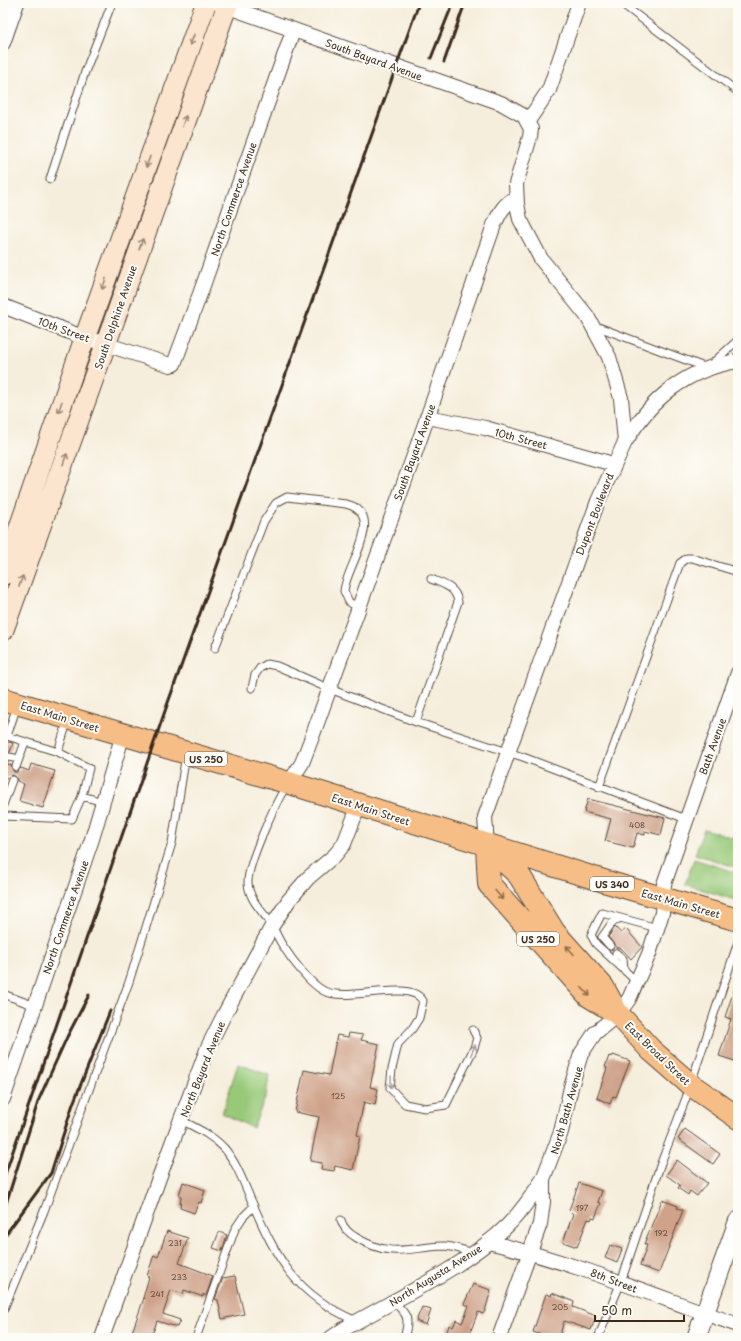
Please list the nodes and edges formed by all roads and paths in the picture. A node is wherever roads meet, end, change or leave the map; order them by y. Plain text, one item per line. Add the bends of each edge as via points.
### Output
1 (17, 3) edge
2 (112, 3) edge
3 (206, 3) edge
4 (579, 3) edge
5 (621, 3) edge
6 (224, 4) edge
7 (293, 31) junction
8 (3, 44) edge
9 (738, 92) edge
10 (528, 122) junction
11 (50, 179) dead end
12 (516, 198) junction
13 (3, 306) edge
14 (592, 324) junction
15 (85, 337) junction
16 (738, 340) edge
17 (106, 344) junction
18 (738, 361) edge
19 (170, 365) joint
20 (707, 368) junction
21 (427, 417) junction
22 (625, 442) junction
23 (613, 464) junction
24 (738, 572) edge
25 (3, 575) edge
26 (431, 579) dead end
27 (359, 608) junction
28 (3, 631) edge
29 (215, 648) dead end
30 (738, 673) edge
31 (252, 688) dead end
32 (330, 689) junction
33 (11, 701) edge
34 (68, 718) junction
35 (416, 722) junction
36 (123, 734) junction
37 (5, 736) edge
38 (25, 742) junction
39 (58, 752) junction
40 (186, 753) junction
41 (508, 753) junction
42 (9, 757) dead end
43 (19, 759) junction
44 (16, 767) dead end
45 (12, 780) dead end
46 (289, 783) junction
47 (600, 787) junction
48 (6, 789) edge
49 (82, 796) junction
50 (103, 802) junction
51 (3, 803) edge
52 (358, 805) junction
53 (3, 816) edge
54 (686, 819) junction
55 (487, 846) junction
56 (663, 897) junction
57 (620, 918) junction
58 (738, 920) edge
59 (272, 926) junction
60 (657, 928) junction
61 (738, 942) edge
62 (610, 946) dead end
63 (616, 953) dead end
64 (624, 970) junction
65 (637, 982) junction
66 (3, 994) edge
67 (35, 1006) junction
68 (618, 1014) junction
69 (473, 1030) dead end
70 (691, 1085) junction
71 (3, 1099) edge
72 (738, 1118) edge
73 (181, 1120) junction
74 (543, 1179) junction
75 (254, 1206) junction
76 (341, 1220) dead end
77 (738, 1222) edge
78 (488, 1242) junction
79 (531, 1252) junction
80 (473, 1253) junction
81 (620, 1282) junction
82 (393, 1301) junction
83 (3, 1311) edge
84 (705, 1313) junction
85 (357, 1321) junction
86 (738, 1325) edge
87 (102, 1338) edge
88 (196, 1338) edge
89 (331, 1338) edge
90 (404, 1338) edge
91 (499, 1338) edge
92 (598, 1338) edge
93 (696, 1338) edge

1 - 8 street
2 - 11 lane via 85,72
3 -> 15 main road, South Delphine Avenue
4 - 10 street via 549,90
5 - 9 lane
6 - 7 street, South Bayard Avenue
17 -> 6 main road, South Delphine Avenue
7 - 10 street, South Bayard Avenue via 501,103 524,116
7 - 19 street, North Commerce Avenue via 176,360
10 - 12 street via 530,137 519,173
12 - 14 street via 520,219 541,259
12 - 21 street, South Bayard Avenue via 501,210 494,225
13 - 15 street, 10th Street
14 - 20 lane
14 - 22 street via 616,377 621,398
15 - 17 street, 10th Street
15 -> 25 main road, South Delphine Avenue
16 - 20 lane
17 - 19 street, 10th Street
28 -> 17 main road, South Delphine Avenue
18 - 20 street, Dupont Boulevard
20 - 22 street, Dupont Boulevard via 676,385 656,401 639,419
21 - 23 street, 10th Street via 485,428
21 - 27 street, South Bayard Avenue
22 - 23 street, Dupont Boulevard
23 - 41 street, Dupont Boulevard
24 - 47 lane via 692,558 680,563
26 - 35 lane via 455,590 458,602
27 - 29 lane via 349,602 344,591 366,525 361,513 354,506 346,504 287,497 276,503 264,521
27 - 32 street, South Bayard Avenue
30 - 54 street, Bath Avenue
31 - 32 lane via 257,671 264,665 271,664
32 - 35 lane
32 - 46 street, South Bayard Avenue via 302,763
33 - 34 main road, East Main Street / US 250
33 - 37 lane
34 - 36 main road, East Main Street / US 250
34 - 39 lane
35 - 41 lane
36 - 40 main road, East Main Street / US 250
36 - 50 street, North Commerce Avenue
37 - 38 lane
38 - 39 lane
38 - 43 lane
39 - 49 lane via 89,768
40 - 46 main road, East Main Street / US 250
40 - 83 lane via 172,843 136,959 44,1211
41 - 47 lane
41 - 55 street, Dupont Boulevard via 485,817
42 - 43 lane
43 - 44 lane
45 - 48 lane
46 - 52 main road, East Main Street / US 250
46 - 59 lane via 278,798 248,877 250,894
47 - 54 lane
48 - 51 lane
49 - 50 lane
49 - 53 lane via 72,819
50 - 67 street, North Commerce Avenue
52 - 55 main road, East Main Street / US 250
52 - 59 street, North Bayard Avenue via 344,844 308,878
54 - 56 street, Bath Avenue via 664,884
55 - 56 main road, East Main Street / US 340
55 - 68 main road, East Broad Street / US 250 via 519,875 554,932 603,987
56 - 58 main road, East Main Street / US 340
56 - 60 street, North Bath Avenue via 662,913
57 - 60 lane
57 - 62 lane via 612,923 602,937
57 - 64 lane via 602,914 591,935 596,944
59 -> 69 lane via 296,964 324,991 342,995 387,991 414,993 420,996 423,1001 419,1018 398,1044 392,1069 390,1088 405,1104 425,1108 446,1106 474,1048 477,1038
59 - 73 street, North Bayard Avenue via 208,1048
60 - 65 street, North Bath Avenue
61 - 70 lane
63 - 64 lane via 623,960
64 - 65 lane
65 - 68 street, North Bath Avenue via 626,1005
66 - 67 lane
67 - 71 street, North Commerce Avenue
68 - 70 main road, East Broad Street / US 250 via 651,1050
68 - 74 street, North Bath Avenue via 587,1042 571,1087 561,1132
70 - 72 main road, East Broad Street / US 250
70 - 81 lane
73 - 75 lane via 215,1140 225,1149
73 - 87 street, North Bayard Avenue
74 - 78 street, North Augusta Avenue via 528,1203
74 - 79 street, North Bath Avenue via 540,1224
75 - 85 lane via 273,1246 296,1281 323,1304
75 - 88 lane via 235,1229
76 - 80 lane via 353,1236 379,1249 394,1252 443,1246
77 - 84 street via 729,1254
78 - 79 street, 8th Street
78 - 80 street, North Augusta Avenue
79 - 81 street, 8th Street
79 - 91 street, North Bath Avenue
80 - 82 street, North Augusta Avenue
81 - 84 street, 8th Street
81 - 92 lane
82 - 85 street, North Augusta Avenue
82 - 90 lane via 408,1317
84 - 86 street, 8th Street
84 - 93 street
85 - 89 street, North Augusta Avenue

